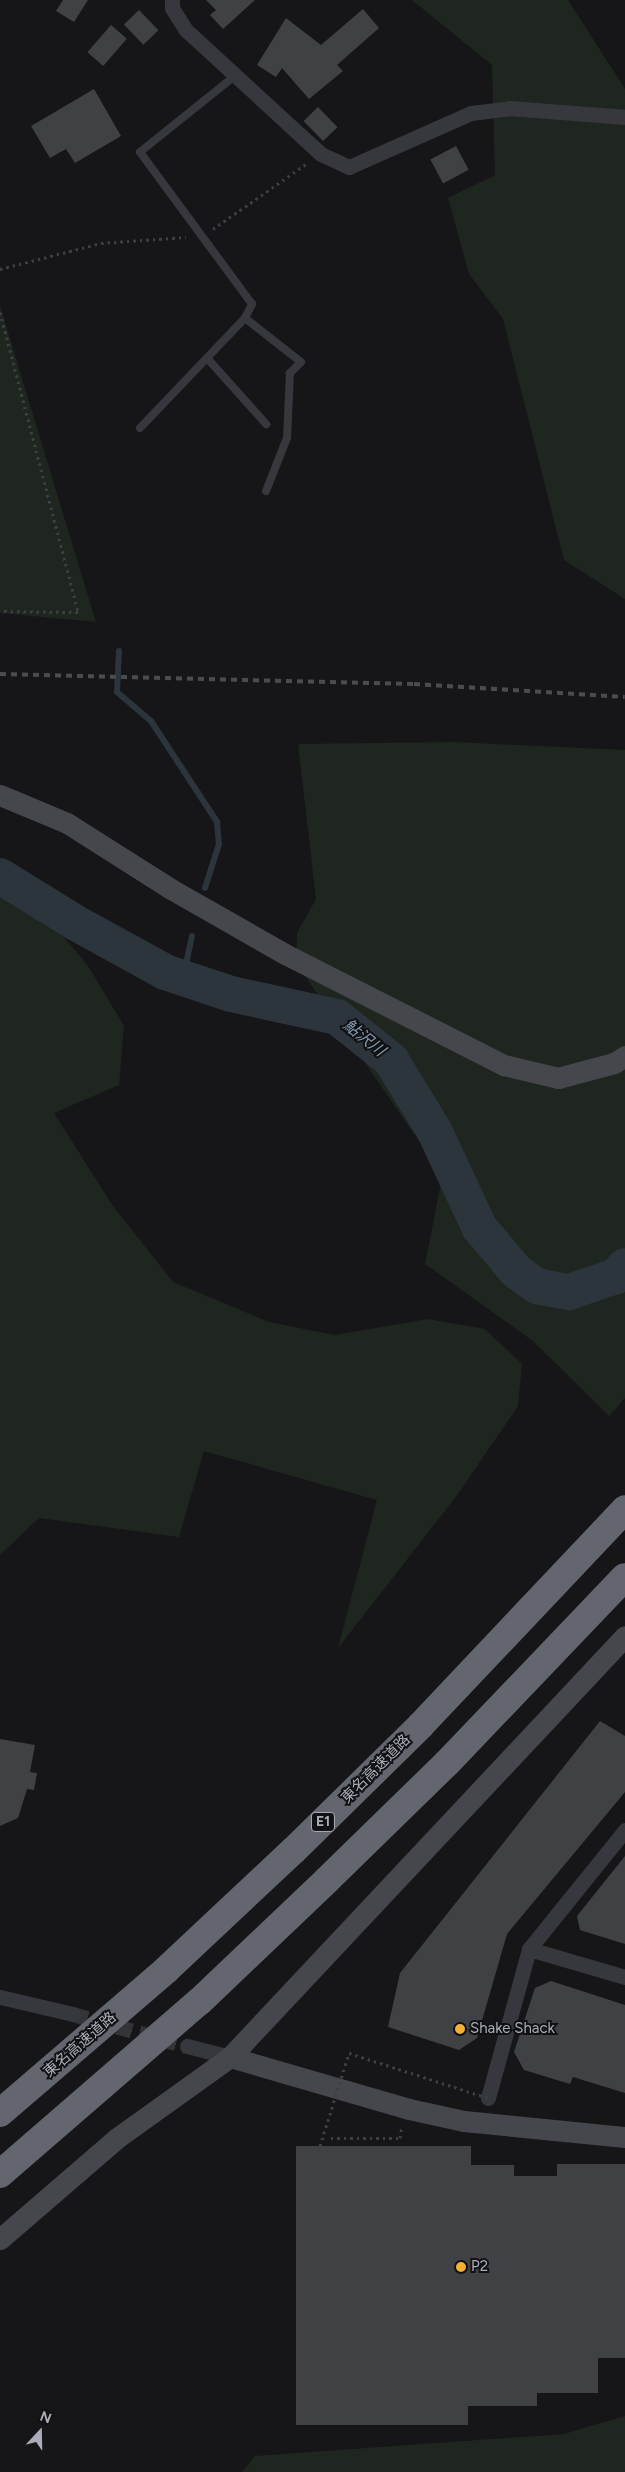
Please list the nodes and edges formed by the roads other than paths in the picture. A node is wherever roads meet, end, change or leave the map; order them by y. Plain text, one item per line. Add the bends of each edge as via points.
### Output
1 (172, 0) edge
2 (235, 76) junction
3 (625, 117) edge
4 (245, 318) junction
5 (207, 358) junction
6 (266, 424) dead end
7 (140, 428) dead end
8 (266, 491) dead end
9 (0, 795) edge
10 (625, 1056) edge
11 (625, 1509) edge
12 (625, 1577) edge
13 (625, 1636) edge
14 (625, 1830) edge
15 (529, 1949) junction
16 (625, 1977) edge
17 (0, 1997) edge
18 (73, 2014) tunnel mouth
19 (188, 2046) tunnel mouth
20 (230, 2057) junction
21 (488, 2098) road end
22 (0, 2113) edge
23 (625, 2137) edge
24 (0, 2174) edge
25 (0, 2239) edge

1 - 2 street via 172,8 186,30
2 - 3 street via 321,154 349,167 471,113 509,108
2 - 4 lane via 140,152 252,304
4 - 5 lane
4 - 8 lane via 301,362 290,373 286,438
5 - 6 lane
5 - 7 lane
9 - 10 street via 67,823 171,889 285,954 504,1065 558,1078 614,1063
11 - 22 highway, 東名高速道路 / E1 via 421,1725 294,1850 166,1970
12 - 24 highway via 447,1763 327,1880 200,2000
13 - 20 street
14 - 15 street
15 - 16 street
15 - 21 street
17 - 18 street
19 - 20 street
20 - 23 street via 455,2119
20 - 25 street via 117,2138

